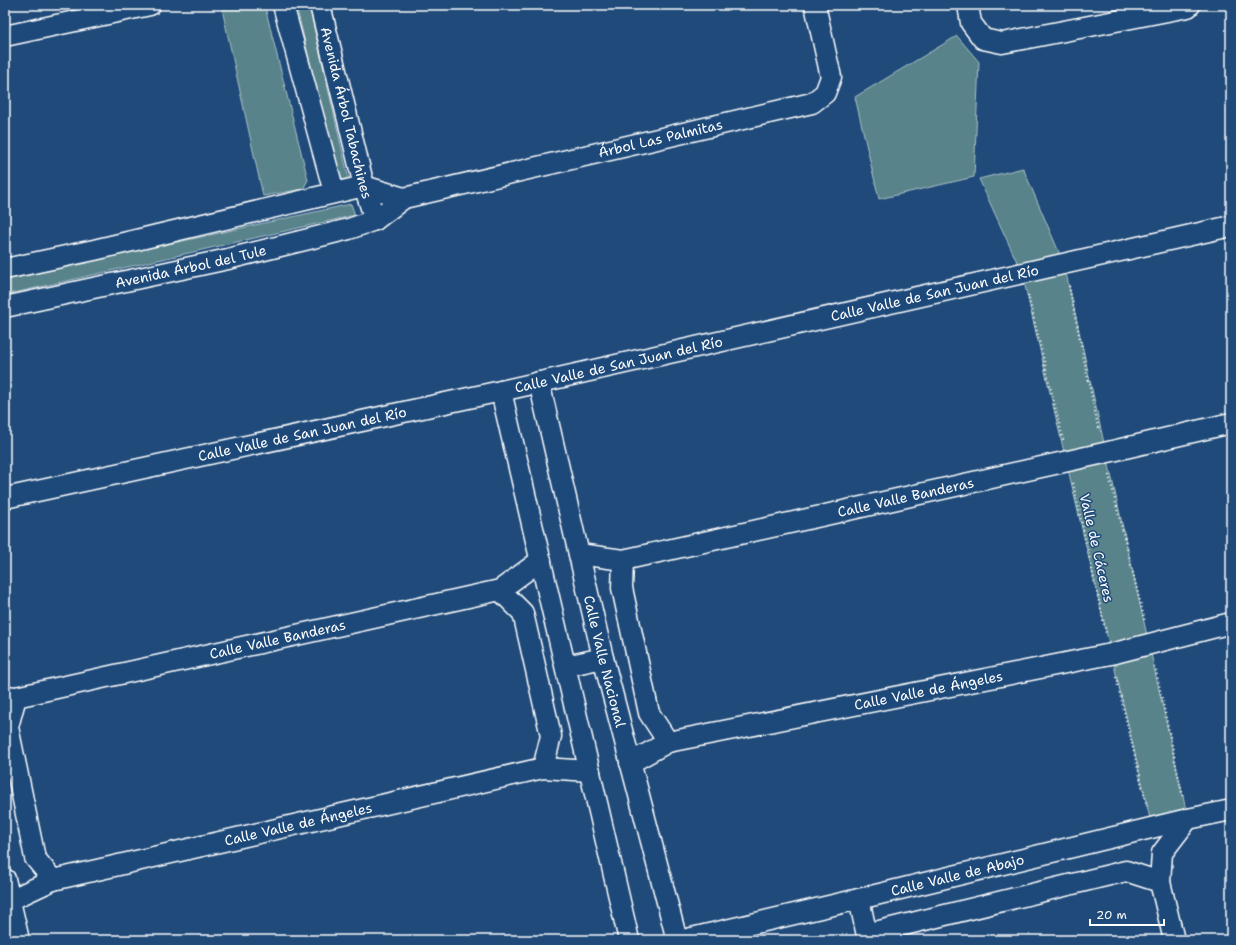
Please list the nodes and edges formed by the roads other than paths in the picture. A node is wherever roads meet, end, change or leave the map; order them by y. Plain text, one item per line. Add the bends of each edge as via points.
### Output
1 (150, 5) edge
2 (283, 5) edge
3 (320, 5) edge
4 (815, 5) edge
5 (968, 5) edge
6 (1190, 5) edge
7 (5, 36) edge
8 (335, 71) junction
9 (303, 79) junction
10 (364, 186) junction
11 (334, 192) junction
12 (404, 198) junction
13 (375, 220) junction
14 (1231, 226) edge
15 (5, 270) edge
16 (5, 307) edge
17 (539, 382) junction
18 (501, 391) junction
19 (1231, 423) edge
20 (5, 498) edge
21 (579, 554) junction
22 (541, 560) junction
23 (623, 560) junction
24 (500, 590) junction
25 (1231, 623) edge
26 (603, 658) junction
27 (566, 666) junction
28 (10, 696) edge
29 (668, 742) junction
30 (630, 764) junction
31 (543, 768) junction
32 (590, 771) junction
33 (1231, 810) edge
34 (1188, 819) junction
35 (5, 879) edge
36 (53, 880) junction
37 (1160, 882) junction
38 (859, 899) junction
39 (10, 900) junction
40 (867, 937) edge
41 (19, 940) edge
42 (629, 940) edge
43 (676, 940) edge
44 (683, 940) edge
45 (1174, 940) edge

1 - 7 street
2 - 9 street
3 - 8 street, Avenida Árbol Tabachines
4 - 12 street, Árbol Las Palmitas via 831,77 825,93 812,103
5 - 6 street via 971,22 983,39 1002,43
8 - 9 street
8 - 10 street, Avenida Árbol Tabachines
9 - 11 street
10 - 11 street
10 - 12 street, Árbol Las Palmitas
10 - 13 street, Avenida Árbol Tabachines
11 - 15 street
12 - 13 street, Árbol Las Palmitas
13 - 16 street, Avenida Árbol del Tule via 349,229 228,259
14 - 17 street, Calle Valle de San Juan del Río
17 - 18 street, Calle Valle de San Juan del Río
17 - 21 street, Calle Valle Nacional
18 - 20 street, Calle Valle de San Juan del Río
18 - 22 street
19 - 23 street, Calle Valle Banderas
21 - 23 street, Calle Valle Banderas
21 - 26 street, Calle Valle Nacional
22 - 24 street, Calle Valle Banderas
22 - 27 street
23 - 29 street via 622,588 649,713
24 - 28 street, Calle Valle Banderas
24 - 31 street via 523,613 551,736
25 - 29 street, Calle Valle de Ángeles via 1111,654
26 - 27 street
26 - 30 street, Calle Valle Nacional
27 - 32 street
28 - 36 street via 8,727 35,858
29 - 30 street, Calle Valle de Ángeles
30 - 43 street, Calle Valle Nacional
31 - 32 street, Calle Valle de Ángeles
31 - 36 street, Calle Valle de Ángeles
32 - 42 street
33 - 34 street, Calle Valle de Abajo
34 - 37 street via 1162,853
34 - 38 street, Calle Valle de Abajo
35 - 39 street
36 - 39 street, Calle Valle de Ángeles
37 - 40 street via 1126,871
37 - 45 street
38 - 40 street
38 - 44 street, Calle Valle de Abajo
39 - 41 street

